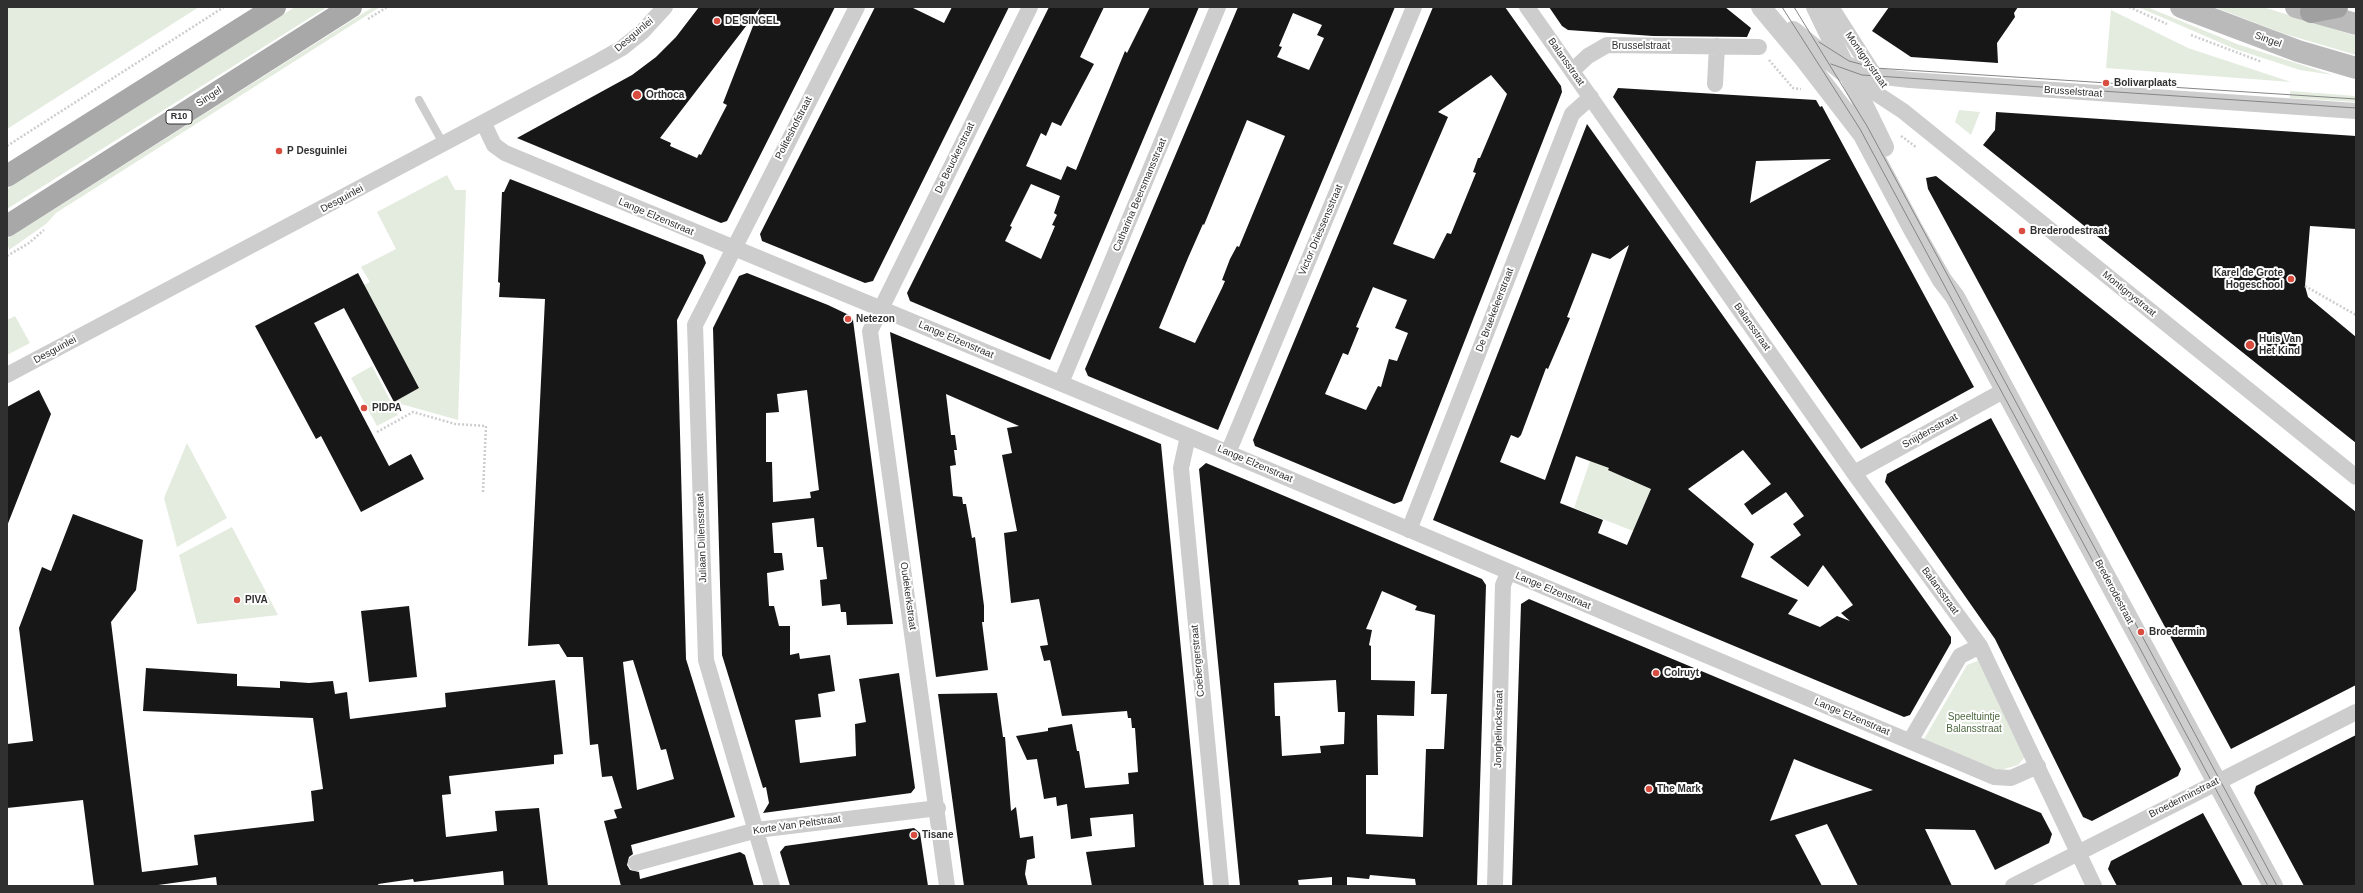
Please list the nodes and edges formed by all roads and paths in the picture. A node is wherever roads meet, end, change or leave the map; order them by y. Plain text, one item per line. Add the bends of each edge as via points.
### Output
1 (224, 7) edge
2 (275, 7) edge
3 (351, 7) edge
4 (665, 7) edge
5 (857, 7) edge
6 (1030, 7) edge
7 (1218, 7) edge
8 (1414, 7) edge
9 (1527, 7) edge
10 (1762, 7) edge
11 (1816, 7) edge
12 (1831, 7) edge
13 (2181, 7) edge
14 (2337, 7) edge
15 (2303, 10) edge
16 (2356, 24) edge
17 (1717, 46) junction
18 (1759, 47) joint
19 (2356, 68) edge
20 (1845, 69) junction
21 (1572, 70) junction
22 (1875, 76) junction
23 (1715, 84) dead end
24 (1826, 87) joint
25 (1805, 89) dead end
26 (1591, 98) junction
27 (419, 100) dead end
28 (1903, 111) junction
29 (2356, 111) edge
30 (484, 124) junction
31 (444, 145) junction
32 (7, 146) edge
33 (7, 176) edge
34 (7, 226) edge
35 (732, 248) junction
36 (2305, 286) dead end
37 (1955, 298) junction
38 (881, 308) junction
39 (2356, 315) edge
40 (7, 375) edge
41 (1061, 384) junction
42 (2005, 390) junction
43 (377, 432) dead end
44 (1188, 436) junction
45 (1228, 453) junction
46 (1854, 473) junction
47 (2356, 477) edge
48 (483, 492) dead end
49 (1409, 530) junction
50 (1508, 573) junction
51 (1980, 646) junction
52 (2356, 712) edge
53 (1910, 742) junction
54 (2038, 766) junction
55 (2217, 782) junction
56 (938, 808) junction
57 (757, 830) junction
58 (2077, 853) junction
59 (636, 863) dead end
60 (772, 886) edge
61 (947, 886) edge
62 (1221, 886) edge
63 (1495, 886) edge
64 (2013, 886) edge
65 (2094, 886) edge
66 (2273, 886) edge

1 - 32 path
2 - 33 main road
3 - 34 main road, Singel / R10
4 - 30 street, Desguinlei via 642,32 622,48
5 - 35 street, Politeshofstraat
6 - 38 street, De Beuckerstraat
7 - 41 street, Catharina Beersmansstraat
8 - 45 street, Victor Driessensstraat
9 - 21 street, Balansstraat
10 - 20 street, Montignystraat via 1814,49
10 - 24 street, Montignystraat
11 - 20 street, Montignystraat
12 - 22 street, Montignystraat
13 - 19 main road, Singel via 2298,52
14 - 15 highway
15 - 16 main road
17 - 18 street, Brusselstraat
17 - 21 street, Brusselstraat via 1608,46 1588,56
17 - 23 street
18 - 25 path via 1793,88
20 - 22 street, Brusselstraat
20 - 28 street, Montignystraat
20 - 37 street, Brederodestraat via 1945,269
21 - 26 street, Balansstraat
22 - 28 street, Montignystraat
22 - 29 street, Brusselstraat via 1993,87
24 - 37 street, Brederodestraat via 1863,135 1933,264
26 - 46 street, Balansstraat
26 - 49 street, De Braekeleerstraat via 1572,114
27 - 31 lane
28 - 47 street, Montignystraat
30 - 31 street, Desguinlei
30 - 35 street, Lange Elzenstraat via 494,145 505,153
31 - 40 street, Desguinlei
35 - 38 street, Lange Elzenstraat
35 - 57 street, Juliaan Dillensstraat via 695,325 706,660
36 - 39 path
37 - 42 street, Brederodestraat
38 - 41 street, Lange Elzenstraat
38 - 56 street, Oudekerkstraat via 870,331
41 - 44 street, Lange Elzenstraat
42 - 46 street, Snijdersstraat
42 - 55 street, Brederodestraat
43 - 48 path via 413,412 455,424 486,426
44 - 45 street, Lange Elzenstraat
44 - 62 street, Coebergerstraat via 1181,468
45 - 49 street, Lange Elzenstraat
46 - 51 street, Balansstraat
49 - 50 street, Lange Elzenstraat
50 - 53 street, Lange Elzenstraat
50 - 63 street, Jonghelinckstraat via 1503,586
51 - 53 street via 1960,656
51 - 54 street, Balansstraat
52 - 55 street, Broederminstraat
53 - 54 street, Lange Elzenstraat via 1994,777 2011,778
54 - 58 street, Balansstraat
55 - 58 street, Broederminstraat
55 - 66 street, Brederodestraat
56 - 57 street, Korte Van Peltstraat
56 - 61 street, Oudekerkstraat
57 - 59 street, Korte Van Peltstraat
57 - 60 street, Juliaan Dillensstraat
58 - 64 street, Broederminstraat
58 - 65 street, Balansstraat

